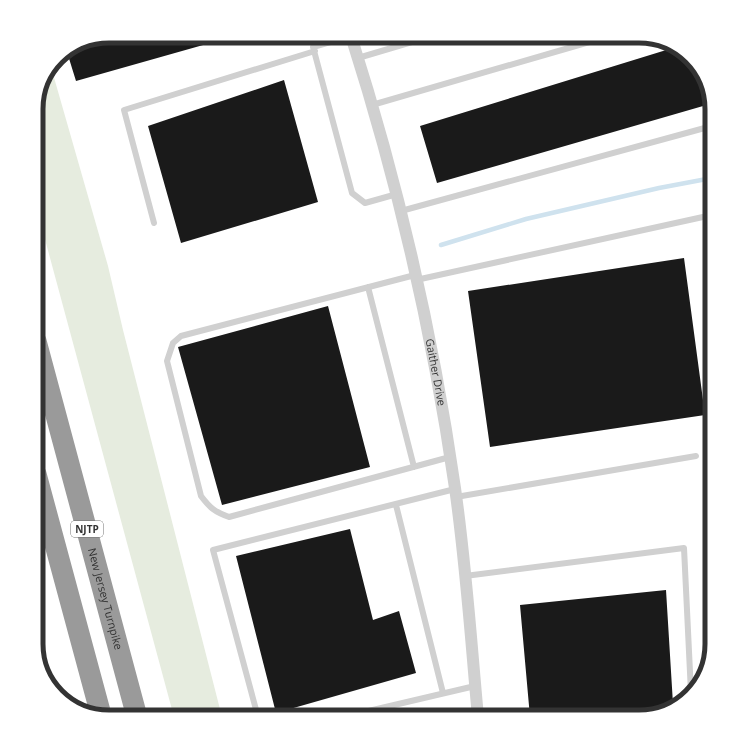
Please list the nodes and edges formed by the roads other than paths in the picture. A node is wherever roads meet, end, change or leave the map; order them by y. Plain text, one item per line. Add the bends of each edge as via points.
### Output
1 (327, 43) edge
2 (353, 43) edge
3 (408, 43) edge
4 (577, 43) edge
5 (315, 51) junction
6 (358, 58) junction
7 (372, 105) junction
8 (705, 128) edge
9 (397, 194) junction
10 (401, 211) junction
11 (705, 216) edge
12 (154, 223) dead end
13 (416, 277) junction
14 (368, 287) junction
15 (43, 367) edge
16 (696, 456) dead end
17 (450, 457) junction
18 (414, 467) junction
19 (456, 493) junction
20 (43, 500) edge
21 (396, 505) junction
22 (465, 576) junction
23 (691, 685) edge
24 (475, 686) junction
25 (443, 693) junction
26 (99, 709) edge
27 (135, 710) edge
28 (256, 710) edge
29 (373, 710) edge
30 (477, 710) edge

1 - 5 lane via 313,47
2 - 6 street, Gaither Drive
3 - 6 lane
4 - 7 lane
5 - 9 lane via 352,193 365,203
5 - 12 lane via 124,110
6 - 7 street, Gaither Drive
7 - 9 street, Gaither Drive
8 - 10 lane
9 - 10 street, Gaither Drive
10 - 13 street, Gaither Drive
11 - 13 lane
13 - 14 lane
13 - 17 street, Gaither Drive
14 - 18 lane
14 - 18 lane via 181,336 173,343 167,361 201,496 217,513 229,517
15 - 27 highway, New Jersey Turnpike / NJTP
16 - 19 lane
17 - 18 lane
17 - 19 street, Gaither Drive
19 - 21 lane
19 - 22 street, Gaither Drive
20 - 26 highway
21 - 25 lane
21 - 28 lane via 212,550
22 - 23 lane via 684,548
22 - 24 street, Gaither Drive
24 - 25 lane
24 - 30 street, Gaither Drive
25 - 29 lane

